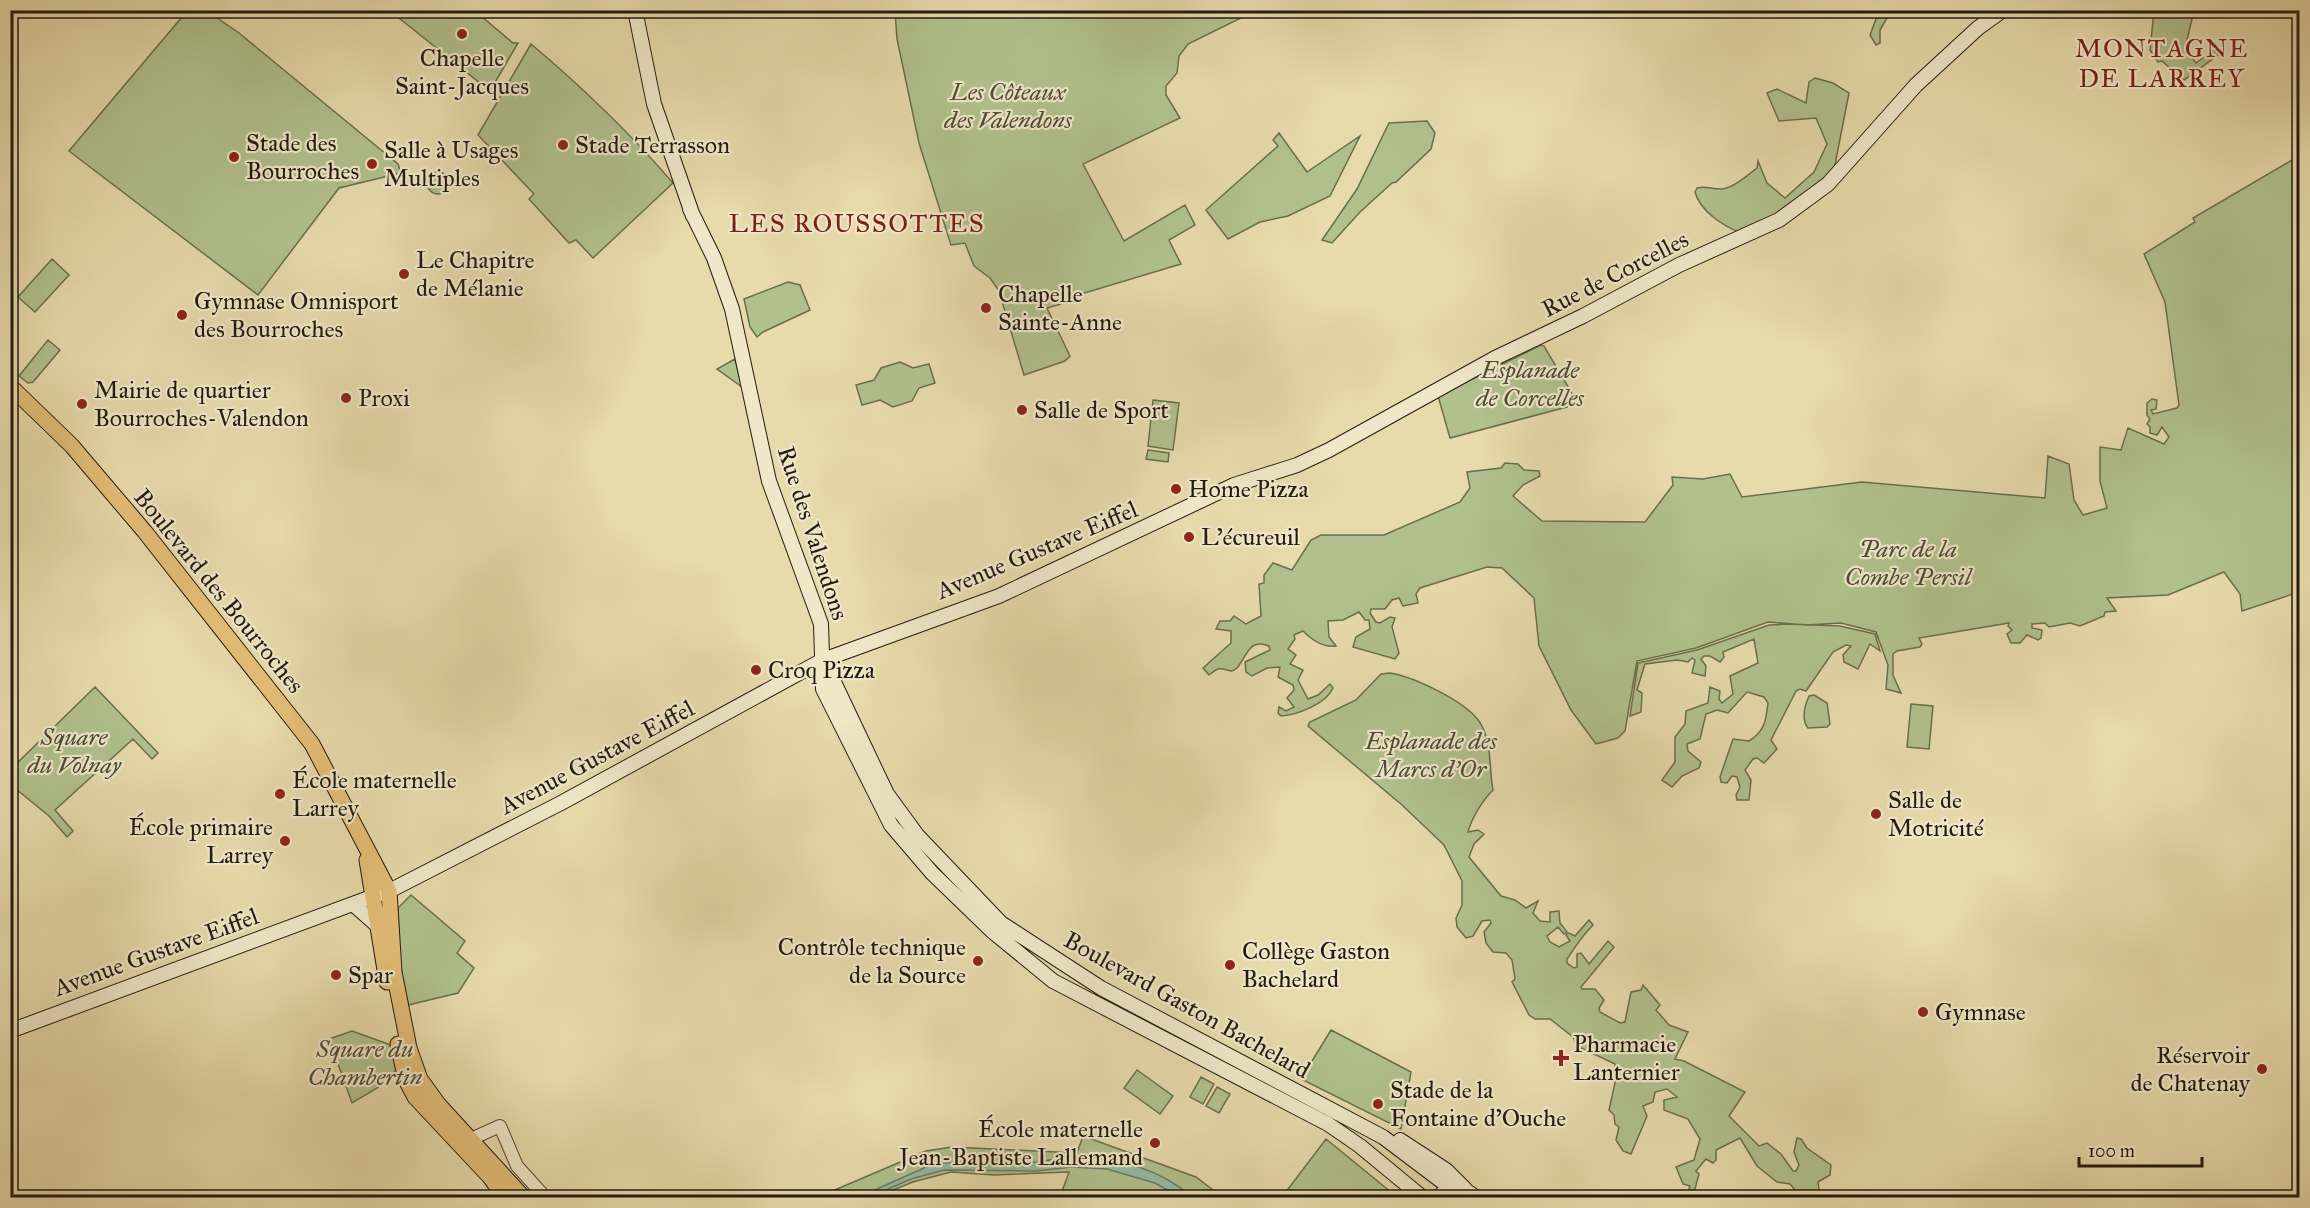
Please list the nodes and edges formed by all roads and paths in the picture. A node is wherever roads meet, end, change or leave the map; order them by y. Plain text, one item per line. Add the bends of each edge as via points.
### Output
1 (2003, 10) edge
2 (636, 12) edge
3 (690, 209) junction
4 (708, 264) junction
5 (728, 298) junction
6 (730, 331) junction
7 (740, 351) junction
8 (10, 386) edge
9 (1196, 504) joint
10 (823, 660) junction
11 (912, 839) junction
12 (365, 850) junction
13 (389, 891) junction
14 (374, 896) junction
15 (353, 904) junction
16 (379, 927) junction
17 (394, 972) junction
18 (10, 1031) edge
19 (411, 1075) junction
20 (474, 1148) junction
21 (1466, 1192) edge
22 (505, 1197) edge
23 (524, 1197) edge
24 (546, 1197) edge
25 (1423, 1197) edge
26 (1437, 1197) edge

1 - 9 main road, Rue de Corcelles via 1916,86 1845,167 1794,211 1495,358 1329,450 1297,465 1234,485
2 - 3 main road, Rue des Valendons via 654,104
3 - 4 main road, Rue des Valendons
3 - 5 main road, Rue des Valendons
4 - 5 main road via 721,293
4 - 6 main road, Rue des Valendons
5 - 6 main road
5 - 7 main road, Rue des Valendons
6 - 7 main road, Rue des Valendons
7 - 10 main road, Rue des Valendons via 769,481 821,624
8 - 12 main road, Boulevard des Bourroches via 72,446 137,523 312,744
9 - 10 main road, Avenue Gustave Eiffel via 999,596
10 - 11 main road, Rue des Valendons via 823,689 879,804 891,825
10 - 13 main road, Avenue Gustave Eiffel via 561,803
11 - 21 main road, Boulevard Gaston Bachelard via 1001,923 1081,975 1383,1137 1444,1183
11 - 25 main road, Boulevard Gaston Bachelard via 932,873 992,931 1053,981 1328,1124
12 - 13 main road, Boulevard des Bourroches
12 - 14 main road, Boulevard des Bourroches
13 - 14 main road, Avenue Gustave Eiffel
13 - 17 main road
14 - 15 main road, Avenue Gustave Eiffel
14 - 16 main road
14 - 17 main road via 383,906
15 - 16 main road
15 - 18 main road, Avenue Gustave Eiffel
16 - 19 main road
17 - 19 main road
19 - 20 main road
19 - 20 main road via 423,1107 455,1140
20 - 22 main road
20 - 23 main road
20 - 24 street via 490,1137 495,1128 517,1166
21 - 26 main road via 1449,1189

